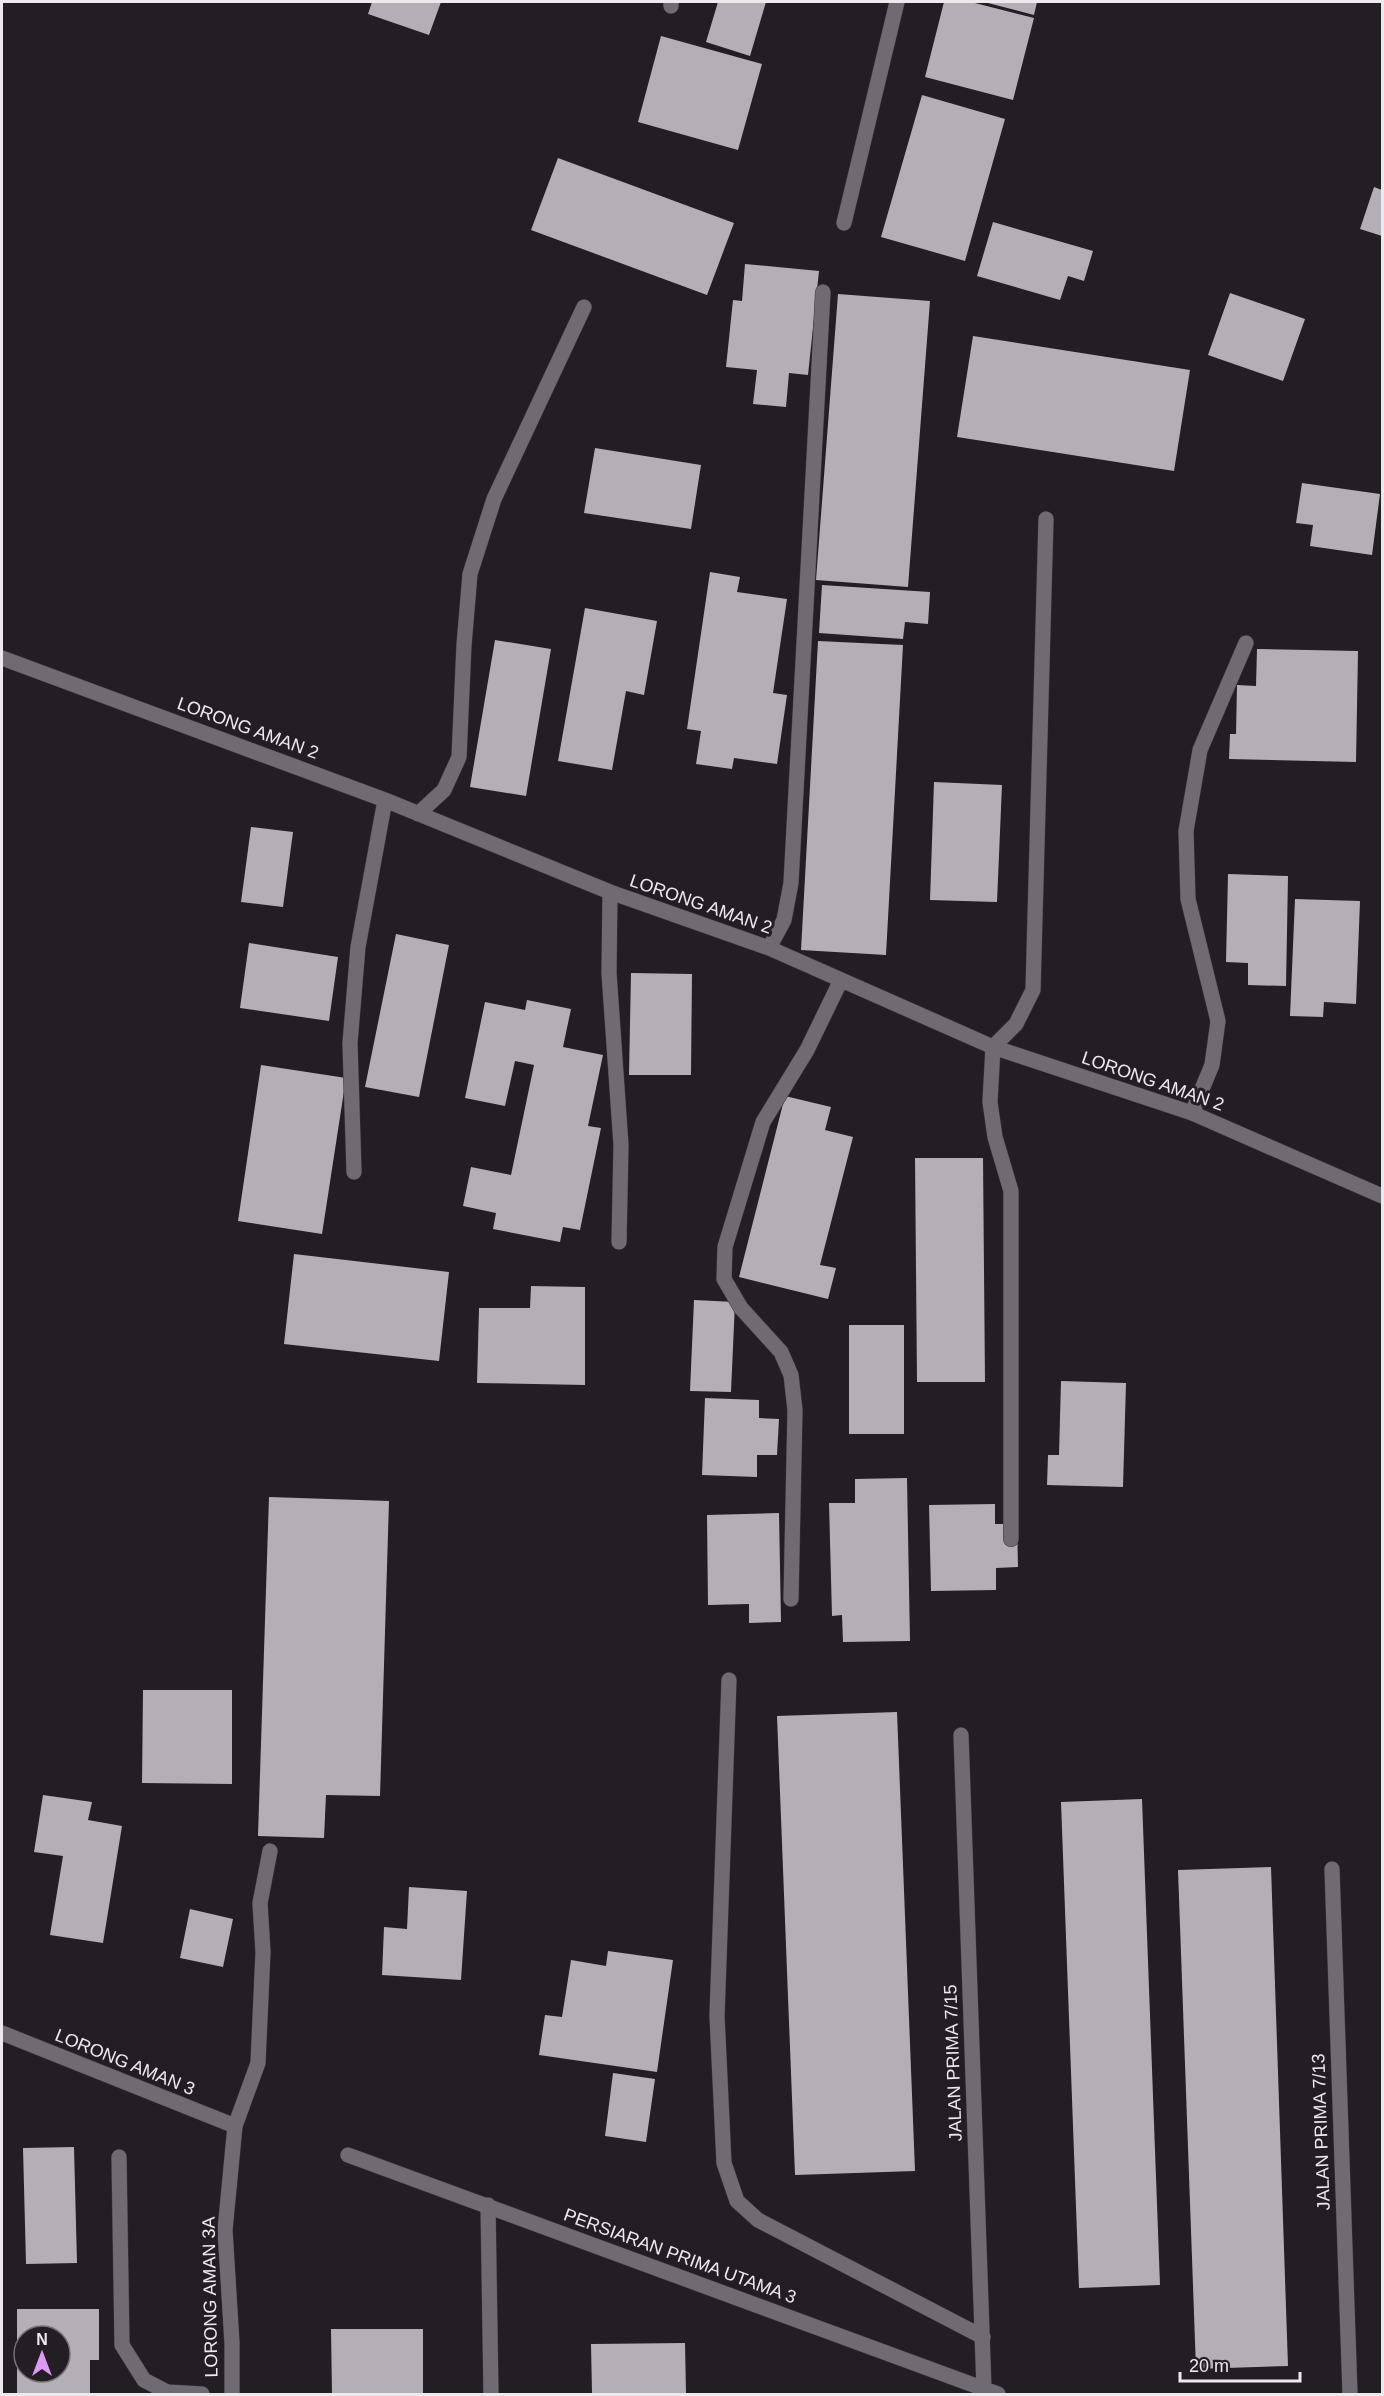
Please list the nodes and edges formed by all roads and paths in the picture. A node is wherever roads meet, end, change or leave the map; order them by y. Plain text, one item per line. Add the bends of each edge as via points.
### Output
1 (897, 2) edge
2 (844, 224) dead end
3 (823, 292) dead end
4 (584, 307) dead end
5 (1046, 519) dead end
6 (1246, 643) dead end
7 (2, 658) edge
8 (385, 800) junction
9 (418, 814) junction
10 (610, 892) junction
11 (769, 948) junction
12 (841, 980) junction
13 (993, 1047) junction
14 (1192, 1113) junction
15 (354, 1172) dead end
16 (1383, 1196) edge
17 (619, 1242) dead end
18 (1011, 1539) dead end
19 (791, 1599) dead end
20 (729, 1680) dead end
21 (961, 1735) dead end
22 (270, 1851) dead end
23 (1332, 1869) dead end
24 (2, 2033) edge
25 (235, 2126) junction
26 (348, 2155) dead end
27 (119, 2157) dead end
28 (488, 2205) junction
29 (983, 2337) junction
30 (991, 2392) edge
31 (202, 2394) edge
32 (232, 2394) edge
33 (491, 2394) edge
34 (1350, 2394) edge

1 - 2 street
3 - 11 street via 791,883 784,920
4 - 9 street via 490,510 470,574 459,757 444,790
5 - 13 street via 1033,990 1016,1024
6 - 14 street via 1200,750 1186,831 1188,899 1218,1021 1212,1065
7 - 8 street, LORONG AMAN 2
8 - 9 street, LORONG AMAN 2
8 - 15 street via 358,947 350,1044
9 - 10 street, LORONG AMAN 2
10 - 11 street, LORONG AMAN 2
10 - 17 street via 609,973 621,1145
11 - 12 street, LORONG AMAN 2
12 - 13 street, LORONG AMAN 2
12 - 19 street via 807,1050 763,1122 725,1246 724,1279 741,1308 781,1352 791,1375 795,1410
13 - 14 street, LORONG AMAN 2
13 - 18 street via 990,1102 1011,1191
14 - 16 street, LORONG AMAN 2
20 - 29 street via 717,2016 724,2163 737,2200 758,2220
21 - 29 street, JALAN PRIMA 7/15
22 - 25 street, LORONG AMAN 3A via 260,1903 263,1952 258,2062
23 - 34 street, JALAN PRIMA 7/13
24 - 25 street, LORONG AMAN 3
25 - 32 street, LORONG AMAN 3A via 225,2230
26 - 28 street, PERSIARAN PRIMA UTAMA 3
27 - 31 street via 122,2344 144,2380 167,2392
28 - 30 street, PERSIARAN PRIMA UTAMA 3
28 - 33 street
29 - 30 street, JALAN PRIMA 7/15

